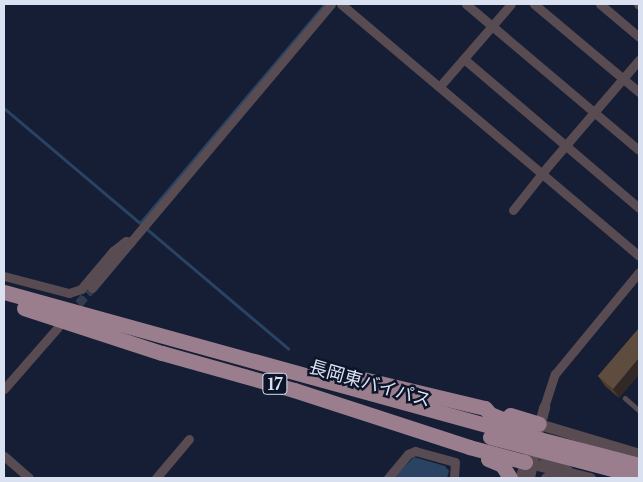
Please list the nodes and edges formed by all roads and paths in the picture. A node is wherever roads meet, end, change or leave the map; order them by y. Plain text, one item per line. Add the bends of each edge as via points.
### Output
1 (331, 4) edge
2 (340, 4) edge
3 (466, 4) edge
4 (511, 4) edge
5 (534, 4) edge
6 (600, 4) edge
7 (493, 26) junction
8 (639, 37) edge
9 (464, 59) junction
10 (639, 60) edge
11 (624, 79) junction
12 (440, 86) junction
13 (639, 92) edge
14 (595, 112) junction
15 (567, 145) junction
16 (639, 150) edge
17 (541, 175) junction
18 (639, 208) edge
19 (513, 210) dead end
20 (131, 242) junction
21 (639, 256) edge
22 (639, 272) edge
23 (4, 276) edge
24 (92, 288) tunnel mouth
25 (4, 292) edge
26 (4, 303) edge
27 (24, 308) junction
28 (58, 328) dead end
29 (169, 337) junction
30 (4, 389) edge
31 (625, 398) dead end
32 (544, 407) joint
33 (485, 408) junction
34 (639, 410) edge
35 (539, 424) junction
36 (492, 432) junction
37 (567, 432) junction
38 (189, 439) dead end
39 (533, 444) junction
40 (469, 447) junction
41 (639, 454) edge
42 (4, 456) edge
43 (501, 456) junction
44 (529, 463) junction
45 (639, 465) edge
46 (570, 475) edge
47 (639, 476) edge
48 (29, 478) edge
49 (156, 478) edge
50 (388, 478) edge
51 (454, 478) edge
52 (510, 478) edge
53 (520, 478) edge
54 (529, 478) edge
55 (546, 478) edge
56 (590, 478) edge

1 - 20 street
2 - 12 street
3 - 7 street
4 - 7 street
5 - 11 street
6 - 8 street
7 - 9 street
7 - 14 street
9 - 12 street
9 - 15 street
10 - 11 street
11 - 13 street
11 - 14 street
12 - 17 street
14 - 15 street
14 - 16 street
15 - 17 street
15 - 18 street
17 - 19 street
17 - 21 street
20 - 23 street via 126,241 113,251 85,286 76,292 60,293
20 - 24 street
22 - 32 street via 555,374
25 - 29 highway, 長岡東バイパス / 17
26 - 27 highway, 長岡東バイパス / 17
27 - 36 highway, 長岡東バイパス / 17
27 - 40 highway, 17
28 - 30 street
29 - 33 highway, 17
29 - 36 highway, 長岡東バイパス / 17
31 - 34 lane
32 - 35 street
33 - 35 highway, 17
33 - 39 highway, 17 via 490,414 520,426
35 - 37 street, 17
35 - 39 street
36 - 45 highway, 長岡東バイパス / 17, bridge
36 - 47 highway, 長岡東バイパス / 17, bridge
37 - 39 street via 553,434
37 - 41 street, 17
38 - 49 street
39 - 43 highway via 511,455
39 - 44 street
39 - 46 street, 17 via 545,458
40 - 43 highway, 17
40 - 52 highway via 474,454 498,462
42 - 48 street
43 - 44 highway, 17
44 - 46 street, 17
44 - 53 street
44 - 54 street
46 - 55 street
46 - 56 street, 17
50 - 51 street via 408,454 415,451 455,462

